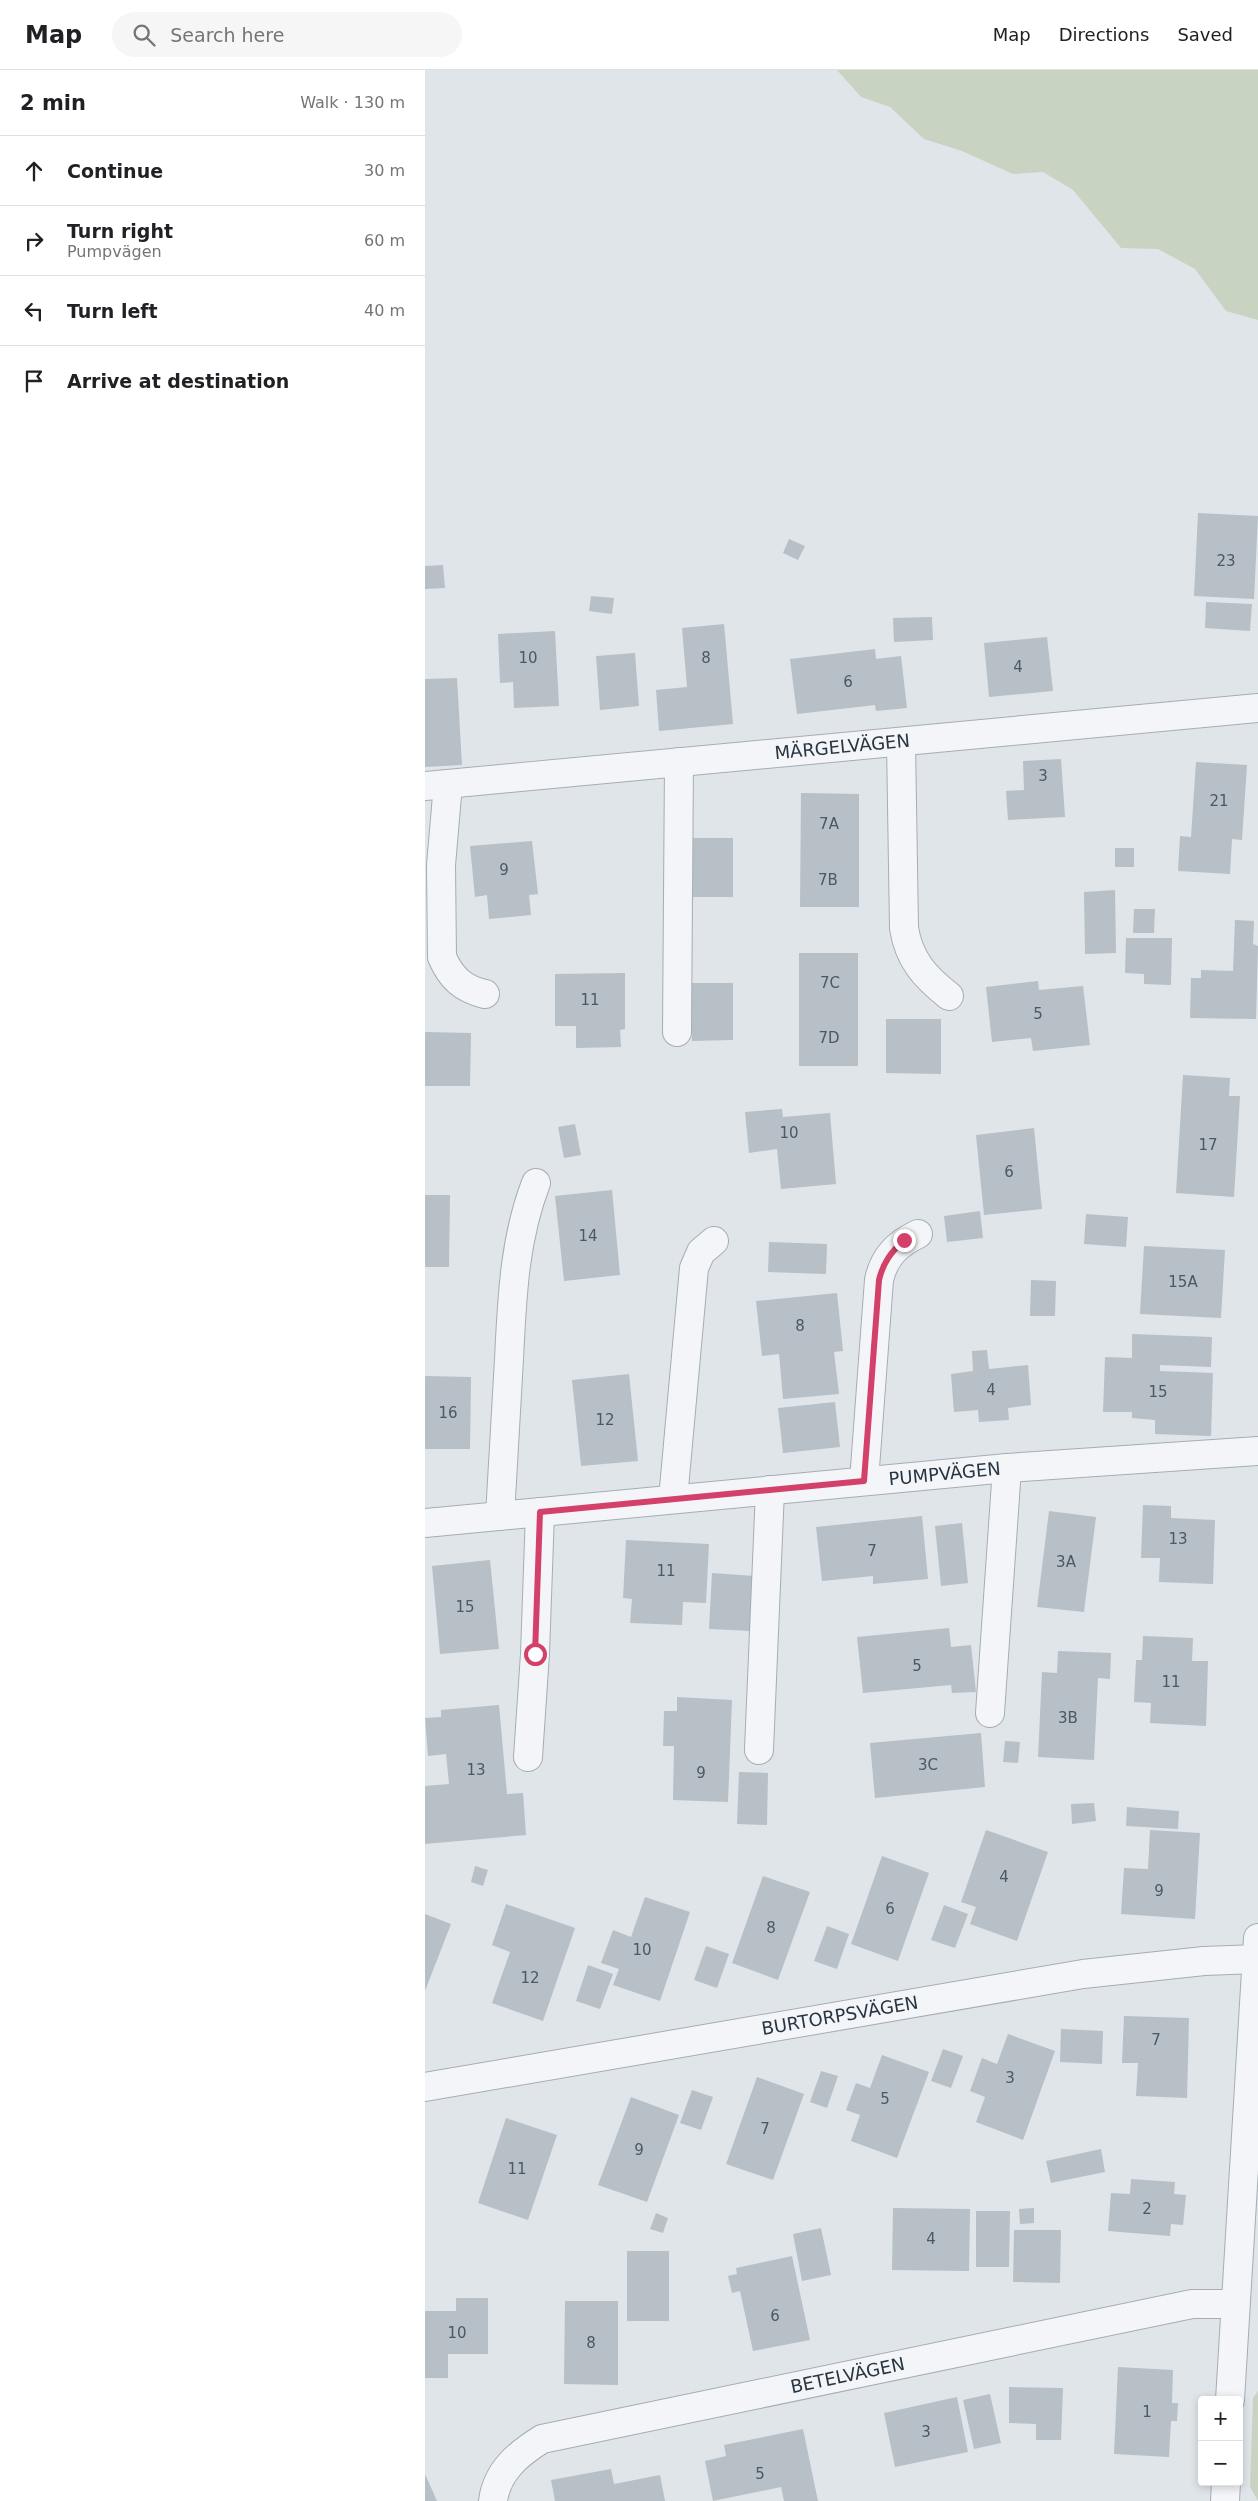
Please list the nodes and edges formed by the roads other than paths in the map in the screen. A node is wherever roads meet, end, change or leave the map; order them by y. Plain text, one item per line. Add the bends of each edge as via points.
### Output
1 (1258, 708) edge
2 (901, 742) junction
3 (679, 762) junction
4 (436, 785) edge
5 (485, 994) dead end
6 (949, 996) dead end
7 (677, 1032) dead end
8 (535, 1183) dead end
9 (918, 1234) dead end
10 (714, 1241) dead end
11 (1258, 1451) edge
12 (1007, 1468) junction
13 (864, 1481) junction
14 (770, 1490) junction
15 (673, 1499) junction
16 (540, 1512) junction
17 (500, 1516) junction
18 (425, 1523) edge
19 (990, 1713) dead end
20 (759, 1750) dead end
21 (528, 1757) dead end
22 (1257, 1949) edge
23 (425, 2087) edge
24 (1235, 2304) junction
25 (1230, 2396) edge
26 (1226, 2486) edge
27 (493, 2501) edge
28 (1225, 2501) edge

1 - 2 street, MÄRGELVÄGEN
2 - 3 street, MÄRGELVÄGEN
2 - 6 street via 907,945 921,972
3 - 4 street, MÄRGELVÄGEN
3 - 7 street
4 - 5 street via 443,957 448,971 458,982 472,991
8 - 17 street via 521,1231 513,1286
9 - 13 street via 893,1250 882,1267 879,1280
10 - 15 street via 701,1252 694,1268
11 - 12 street, PUMPVÄGEN
12 - 13 street, PUMPVÄGEN
12 - 19 street
13 - 14 street, PUMPVÄGEN
14 - 15 street, PUMPVÄGEN
14 - 20 street
15 - 16 street, PUMPVÄGEN
16 - 17 street, PUMPVÄGEN
16 - 21 street
17 - 18 street, PUMPVÄGEN
22 - 23 street, BURTORPSVÄGEN via 1204,1961 1083,1974
22 - 24 street
24 - 25 street
24 - 27 street, BETELVÄGEN via 1192,2304 542,2440 518,2454 502,2474
26 - 28 street

